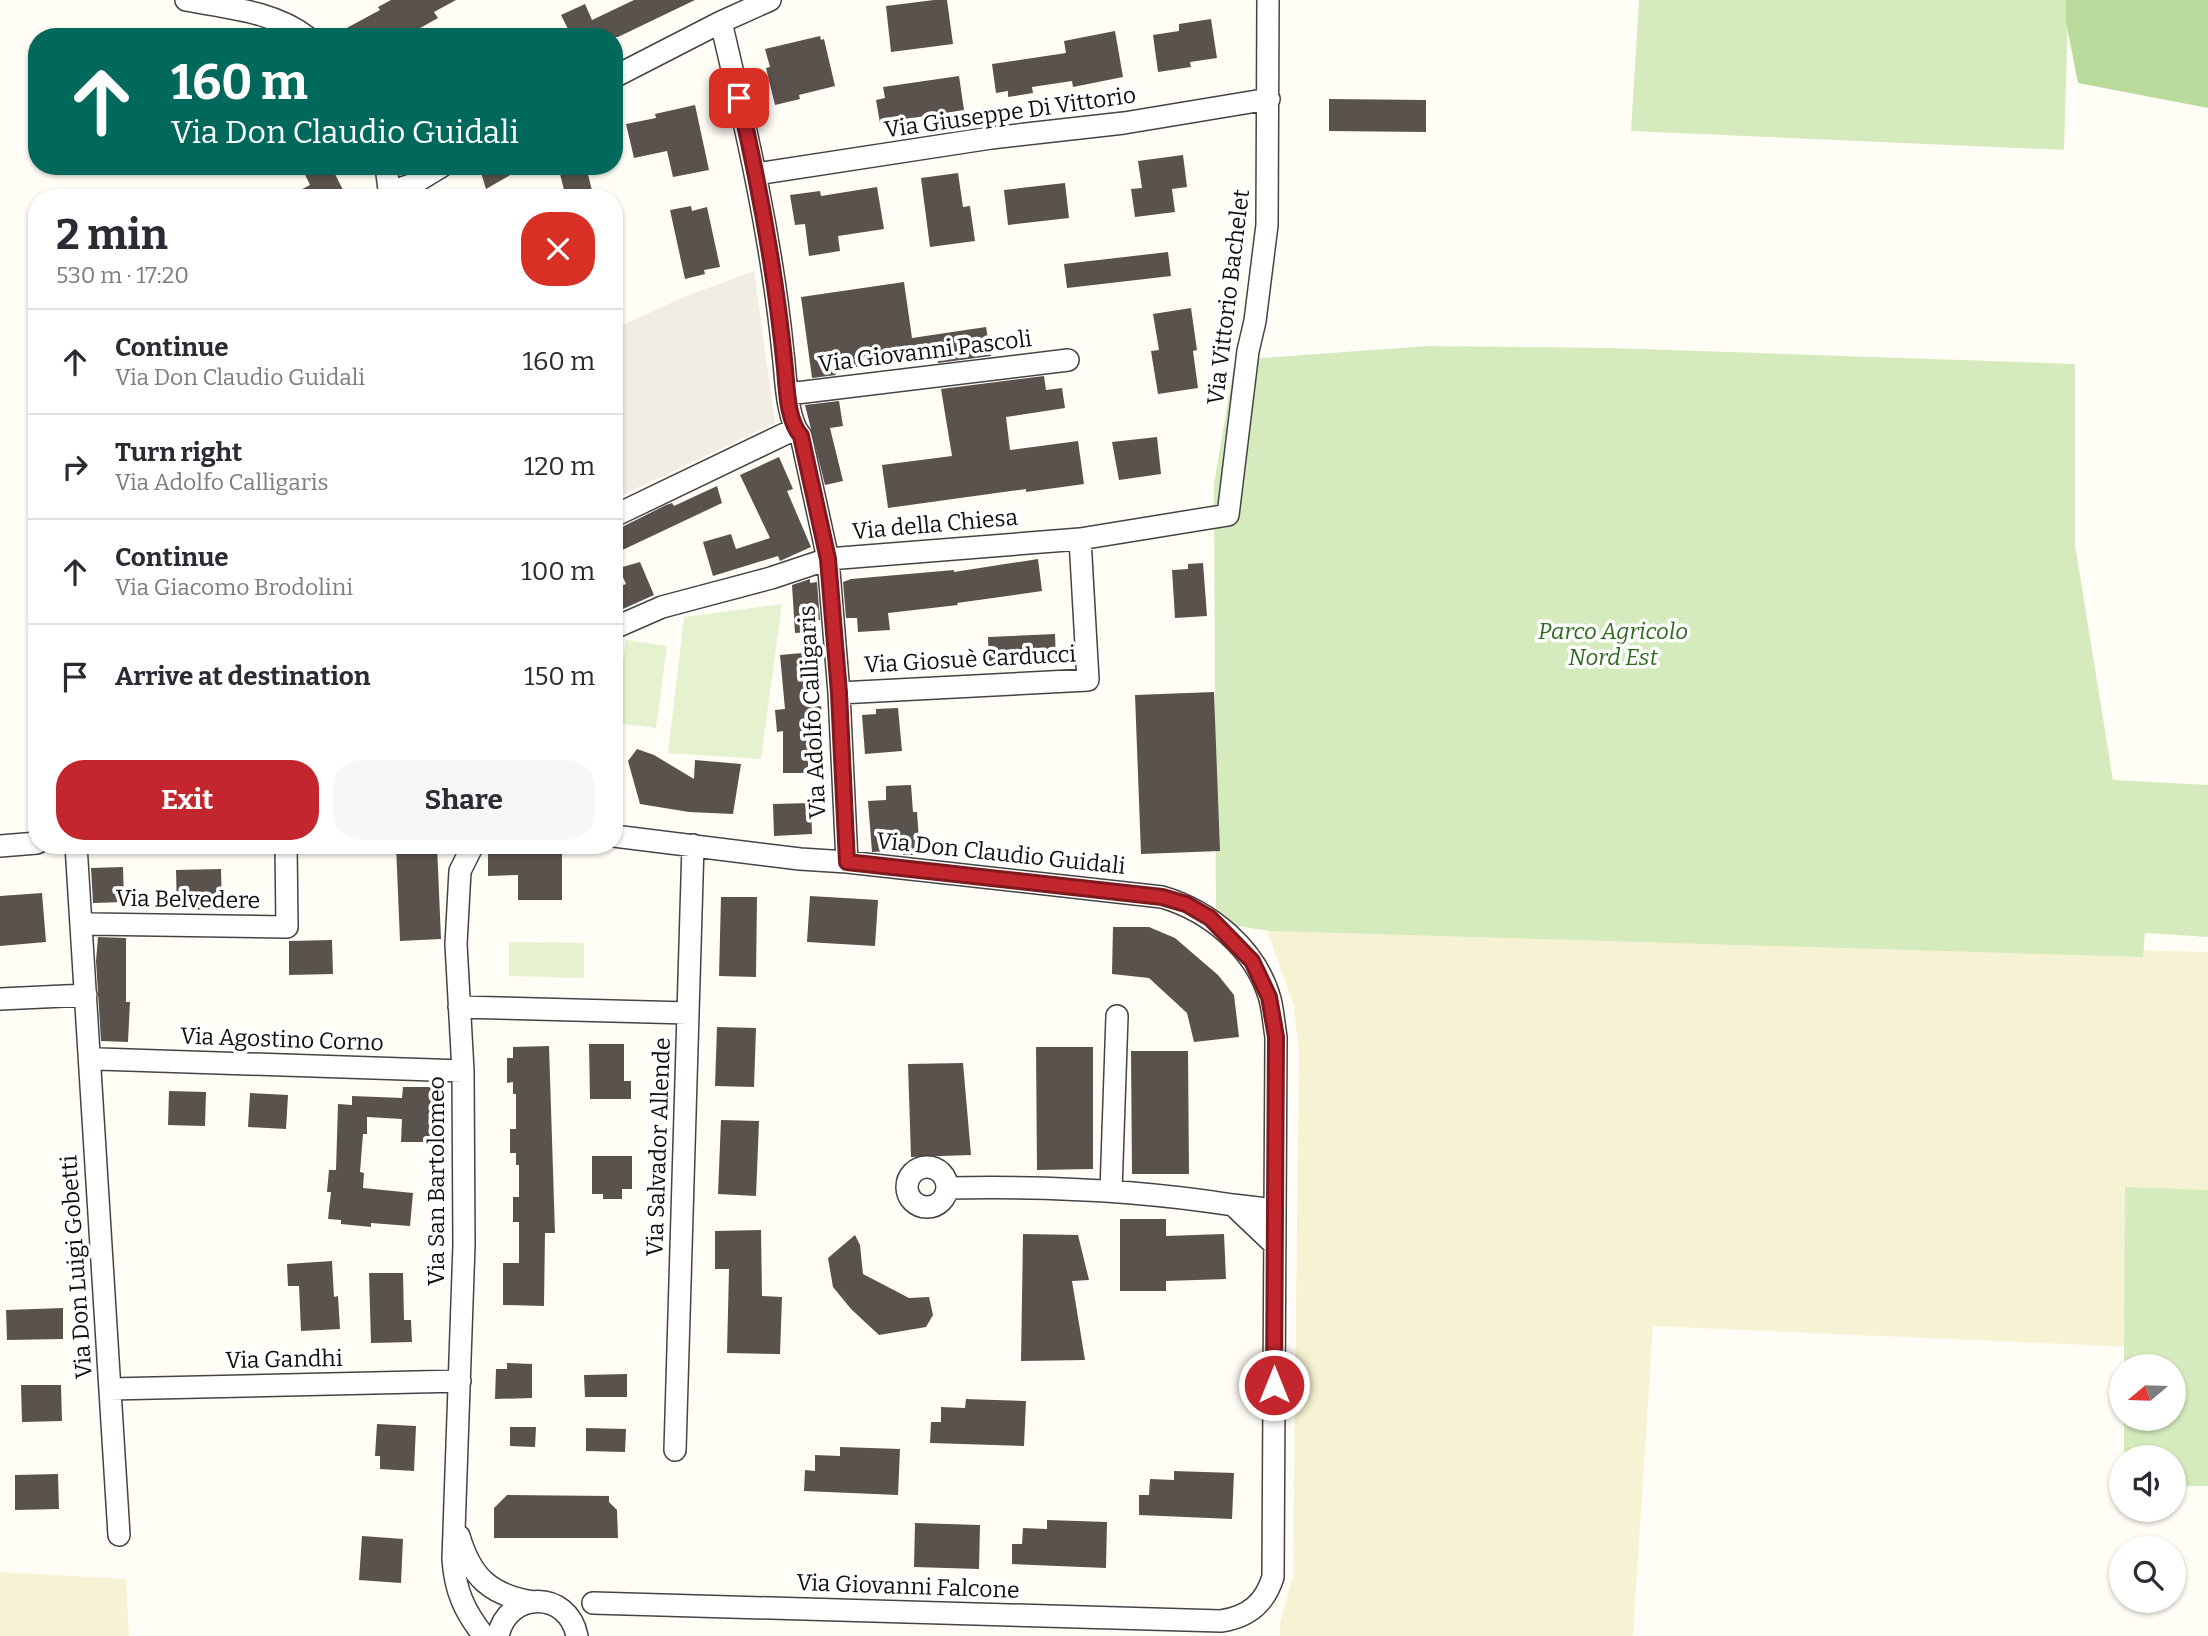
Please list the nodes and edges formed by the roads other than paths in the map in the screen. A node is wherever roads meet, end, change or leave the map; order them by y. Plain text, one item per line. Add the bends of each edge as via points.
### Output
1 (186, 0) edge
2 (770, 0) edge
3 (1268, 0) edge
4 (721, 22) junction
5 (292, 28) edge
6 (623, 72) edge
7 (1269, 99) junction
8 (757, 174) junction
9 (428, 175) edge
10 (404, 189) edge
11 (1068, 360) dead end
12 (788, 394) junction
13 (795, 429) junction
14 (623, 512) edge
15 (1228, 515) joint
16 (1080, 538) junction
17 (828, 559) junction
18 (623, 624) edge
19 (839, 693) junction
20 (623, 837) edge
21 (28, 844) edge
22 (693, 845) junction
23 (0, 846) edge
24 (77, 854) edge
25 (286, 854) edge
26 (468, 854) edge
27 (847, 862) junction
28 (91, 924) dead end
29 (86, 995) junction
30 (0, 999) edge
31 (459, 1007) junction
32 (688, 1013) junction
33 (1117, 1016) dead end
34 (99, 1059) dead end
35 (463, 1072) junction
36 (947, 1188) dead end
37 (1111, 1191) junction
38 (1234, 1205) junction
39 (1275, 1210) junction
40 (1275, 1245) junction
41 (460, 1381) junction
42 (110, 1388) junction
43 (675, 1450) dead end
44 (455, 1520) junction
45 (119, 1535) dead end
46 (539, 1602) junction
47 (593, 1603) junction
48 (1221, 1621) joint
49 (576, 1631) edge
50 (484, 1636) edge
51 (498, 1636) edge

1 - 5 street via 270,18
2 - 4 street
3 - 7 street, Via Vittorio Bachelet
4 - 6 street
4 - 8 street, Via Adolfo Calligaris
7 - 8 street, Via Giuseppe Di Vittorio
7 - 15 street, Via Vittorio Bachelet via 1267,225
8 - 12 street, Via Adolfo Calligaris via 778,293
9 - 10 street
11 - 12 street, Via Giovanni Pascoli
12 - 13 street, Via Adolfo Calligaris
13 - 14 street
13 - 17 street, Via Adolfo Calligaris via 801,436
15 - 16 street, Via della Chiesa
16 - 17 street, Via della Chiesa
16 - 19 street, Via Giosuè Carducci via 1088,680
17 - 18 street, Via della Chiesa via 662,607
17 - 19 street, Via Adolfo Calligaris
19 - 27 street, Via Adolfo Calligaris
20 - 22 street, Via Don Claudio Guidali
21 - 23 street
22 - 27 street, Via Don Claudio Guidali
22 - 32 street, Via Salvador Allende
24 - 29 street, Via Don Luigi Gobetti
25 - 28 street, Via Belvedere via 287,927
26 - 31 street, Via San Bartolomeo via 460,871
27 - 39 street, Via Don Claudio Guidali via 1162,897 1210,918 1252,961 1269,997 1276,1037
29 - 30 street
29 - 42 street, Via Don Luigi Gobetti
31 - 32 street
31 - 35 street, Via San Bartolomeo
32 - 43 street, Via Salvador Allende
33 - 37 street
34 - 35 street, Via Agostino Corno
35 - 41 street, Via San Bartolomeo
36 - 37 street
37 - 38 street
38 - 39 street
38 - 40 street
39 - 40 street, Via Don Claudio Guidali
40 - 48 street, Via Don Claudio Guidali via 1273,1577 1261,1602 1241,1617
41 - 42 street, Via Gandhi
41 - 44 street, Via San Bartolomeo
42 - 45 street, Via Don Luigi Gobetti
44 - 46 street, Via San Bartolomeo via 465,1556 479,1578 514,1598
44 - 50 street, Via San Bartolomeo via 453,1559 458,1596
46 - 47 street, Via Giovanni Falcone
46 - 49 street, Via San Bartolomeo via 561,1609
46 - 51 street via 520,1605 509,1613
47 - 48 street, Via Giovanni Falcone
47 - 49 street via 580,1612

